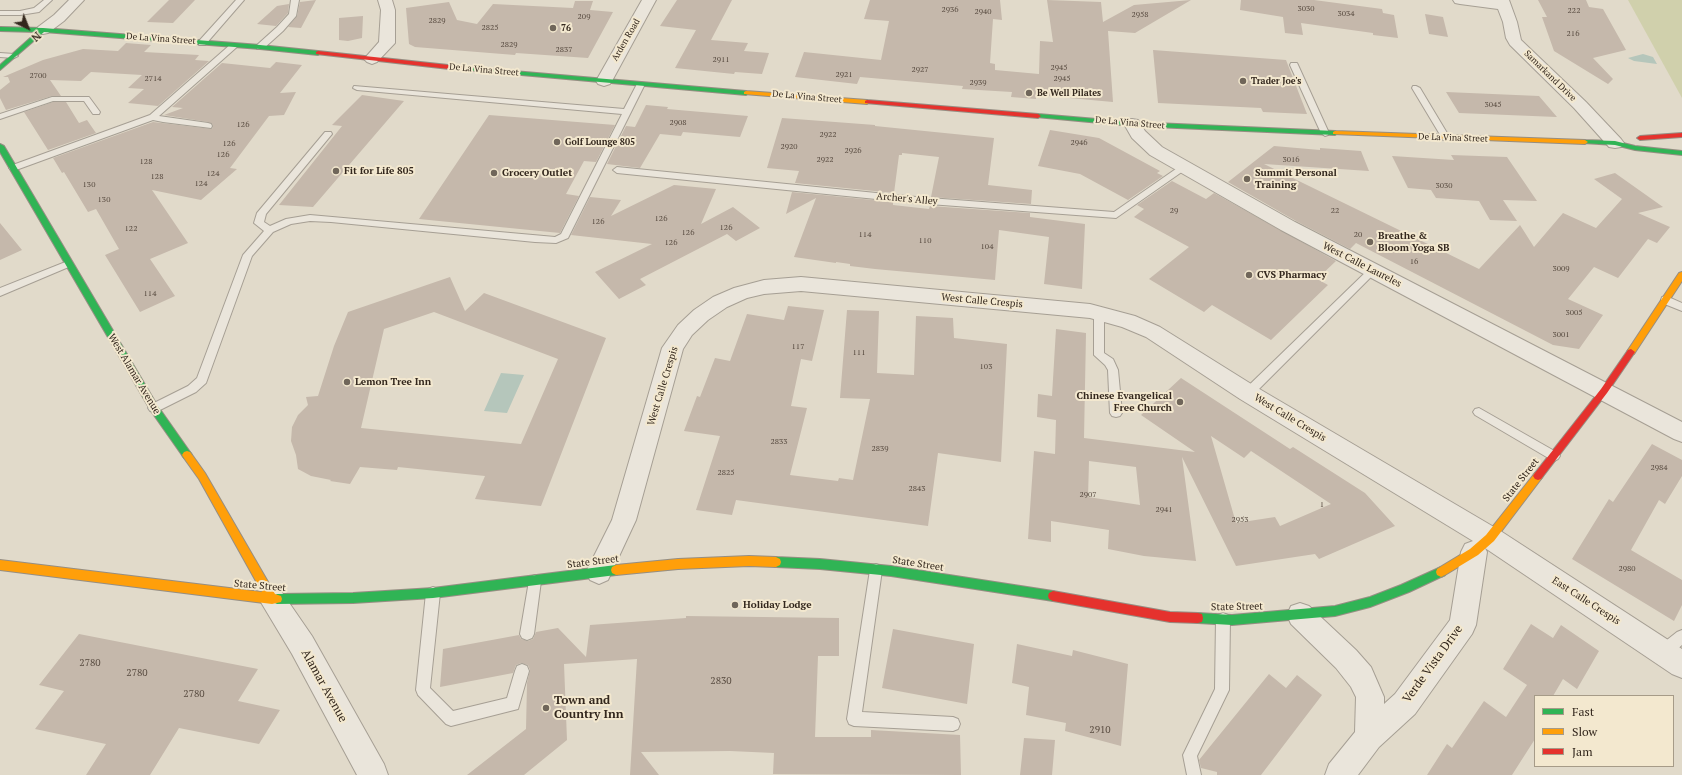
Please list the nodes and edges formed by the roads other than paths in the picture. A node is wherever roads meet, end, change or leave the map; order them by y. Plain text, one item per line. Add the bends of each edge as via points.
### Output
1 (48, 0) edge
2 (77, 0) edge
3 (240, 0) edge
4 (295, 0) edge
5 (386, 0) edge
6 (650, 0) edge
7 (1460, 0) edge
8 (1503, 3) edge
9 (0, 13) edge
10 (0, 29) edge
11 (43, 30) junction
12 (202, 43) junction
13 (234, 46) junction
14 (260, 47) junction
15 (0, 55) edge
16 (14, 56) junction
17 (372, 59) junction
18 (1294, 65) dead end
19 (0, 68) edge
20 (604, 81) junction
21 (641, 84) junction
22 (357, 88) dead end
23 (1416, 88) dead end
24 (96, 112) dead end
25 (627, 112) junction
26 (0, 117) edge
27 (154, 117) junction
28 (1132, 124) junction
29 (208, 126) dead end
30 (1325, 133) junction
31 (328, 134) dead end
32 (1682, 135) edge
33 (1446, 138) junction
34 (1615, 143) junction
35 (0, 148) edge
36 (1671, 152) junction
37 (1682, 153) edge
38 (1682, 157) edge
39 (1183, 167) junction
40 (13, 168) junction
41 (617, 170) dead end
42 (270, 230) junction
43 (68, 264) junction
44 (1373, 270) junction
45 (1682, 275) edge
46 (0, 292) edge
47 (1666, 300) junction
48 (1682, 307) edge
49 (1099, 313) junction
50 (1604, 391) junction
51 (1248, 393) junction
52 (154, 408) junction
53 (1479, 412) dead end
54 (1116, 413) dead end
55 (1682, 432) edge
56 (1554, 456) junction
57 (1482, 545) junction
58 (0, 565) edge
59 (876, 570) junction
60 (599, 572) junction
61 (535, 581) junction
62 (433, 592) junction
63 (272, 600) junction
64 (1300, 615) junction
65 (1223, 619) junction
66 (527, 634) dead end
67 (1676, 651) edge
68 (522, 671) dead end
69 (953, 724) dead end
70 (1369, 737) junction
71 (374, 775) edge
72 (1194, 775) edge
73 (1340, 775) edge

1 - 9 lane via 36,10
2 - 11 street
3 - 12 lane
4 - 14 lane via 293,14
5 - 17 street via 388,43
6 - 20 street, Arden Road
7 - 8 street
8 - 34 street, Samarkand Drive via 1515,42
10 - 11 street, De La Vina Street
11 - 12 street, De La Vina Street
11 - 16 street
12 - 13 street, De La Vina Street
13 - 14 street, De La Vina Street
13 - 27 lane
14 - 17 street, De La Vina Street
15 - 16 lane
16 - 19 street
17 - 20 street, De La Vina Street
18 - 30 lane
20 - 21 street, De La Vina Street
21 - 25 lane
21 - 28 street, De La Vina Street
22 - 25 lane
23 - 33 lane
24 - 26 lane via 86,99 52,99
25 - 42 lane via 565,236 556,240 331,218 289,221
27 - 29 lane
27 - 40 lane
28 - 30 street, De La Vina Street
28 - 39 street, West Calle Laureles via 1146,143
30 - 33 street, De La Vina Street
31 - 42 lane via 262,213 259,223
32 - 34 street, De La Vina Street
33 - 34 street, De La Vina Street
34 - 36 street, De La Vina Street
35 - 40 street, West Alamar Avenue
36 - 37 street, De La Vina Street
36 - 38 street
39 - 41 lane, Archer's Alley via 1116,215 908,200
39 - 44 street, West Calle Laureles
40 - 43 street, West Alamar Avenue
42 - 52 lane via 248,255 202,380 192,389
43 - 46 lane
43 - 52 street, West Alamar Avenue
44 - 50 street, West Calle Laureles
44 - 51 lane
45 - 47 street, State Street
47 - 48 lane
47 - 50 street, State Street
49 - 51 street, West Calle Crespis via 1128,321 1153,332
49 - 54 lane via 1099,355 1113,370
49 - 60 street, West Calle Crespis via 801,284 764,287 720,302 685,330 673,348 624,520
50 - 55 street, West Calle Laureles
50 - 56 street, State Street
51 - 57 street, West Calle Crespis
52 - 63 street, West Alamar Avenue via 202,476
53 - 56 lane
56 - 57 street, State Street
57 - 64 street, State Street via 1450,568 1405,589 1335,611
57 - 67 street, East Calle Crespis
57 - 70 street, Verde Vista Drive via 1463,625 1405,704
58 - 63 street, State Street
59 - 60 street, State Street via 820,564 749,562 678,564
59 - 65 street, State Street via 890,570 1170,617
59 - 69 lane via 854,719
60 - 61 street, State Street
61 - 62 street, State Street
61 - 66 lane
62 - 63 street, State Street via 353,598
62 - 68 lane via 423,690 450,719 514,704
63 - 71 street, Alamar Avenue via 302,645
64 - 65 street, State Street
64 - 70 street via 1346,659 1360,677 1370,697
65 - 72 lane via 1222,690 1190,755
70 - 73 street, Verde Vista Drive

